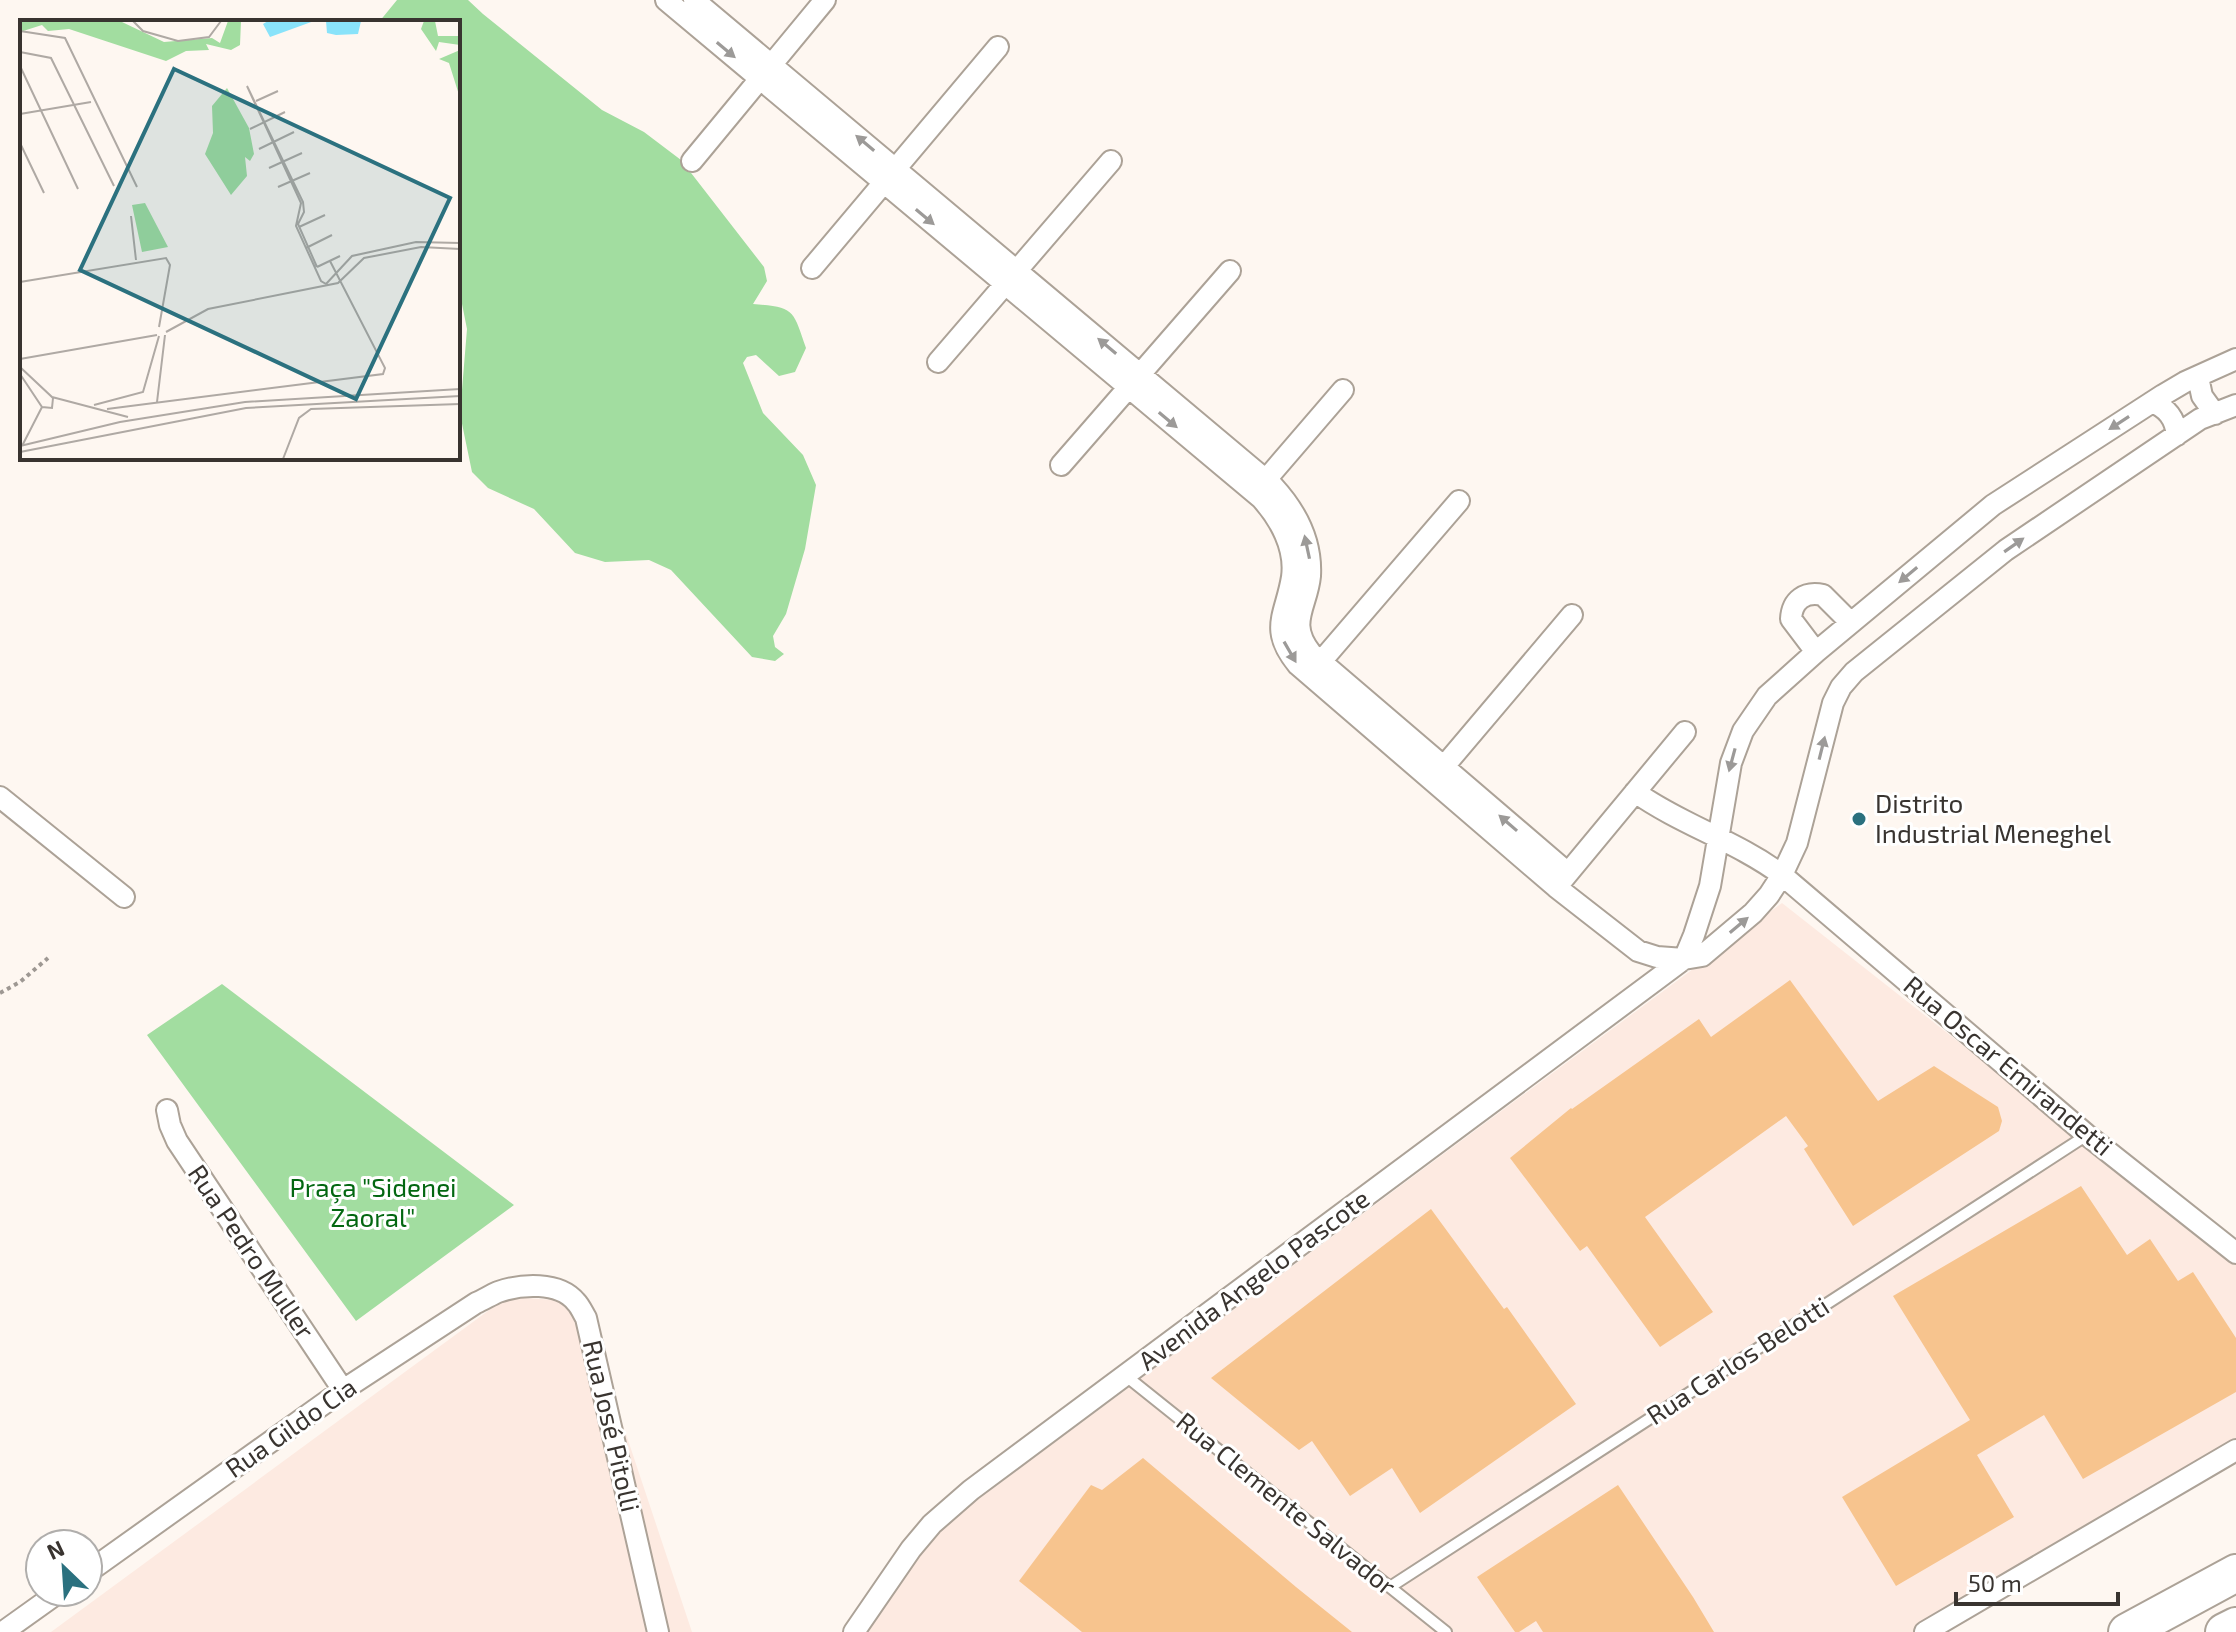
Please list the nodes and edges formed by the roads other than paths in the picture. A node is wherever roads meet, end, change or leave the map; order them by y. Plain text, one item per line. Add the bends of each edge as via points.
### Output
1 (666, 0) edge
2 (694, 0) edge
3 (825, 0) edge
4 (998, 47) dead end
5 (766, 72) junction
6 (692, 161) dead end
7 (1111, 161) dead end
8 (890, 176) junction
9 (812, 268) dead end
10 (1230, 271) dead end
11 (1011, 277) junction
12 (2236, 359) edge
13 (938, 362) dead end
14 (2198, 377) junction
15 (1134, 381) junction
16 (1343, 390) dead end
17 (2152, 402) junction
18 (2236, 405) edge
19 (2215, 414) junction
20 (2177, 435) junction
21 (1061, 465) dead end
22 (1260, 486) junction
23 (1459, 501) dead end
24 (1572, 615) dead end
25 (1851, 623) junction
26 (1816, 652) junction
27 (1316, 669) junction
28 (1685, 732) dead end
29 (1438, 774) junction
30 (1635, 792) junction
31 (0, 797) edge
32 (1717, 836) junction
33 (1782, 875) junction
34 (1562, 880) junction
35 (124, 897) dead end
36 (1684, 959) junction
37 (167, 1110) dead end
38 (2087, 1135) junction
39 (2236, 1253) edge
40 (499, 1291) joint
41 (1126, 1376) junction
42 (343, 1390) junction
43 (2236, 1450) edge
44 (104, 1561) edge
45 (2236, 1573) edge
46 (1390, 1587) junction
47 (37, 1608) edge
48 (2236, 1626) edge
49 (3, 1632) edge
50 (658, 1632) edge
51 (854, 1632) edge
52 (1446, 1632) edge
53 (1925, 1632) edge
54 (2127, 1632) edge
55 (2224, 1632) edge

1 -> 5 street
2 - 5 street
3 - 5 street
4 - 8 street
5 - 6 street
5 - 8 street
7 - 11 street
8 - 9 street
8 - 11 street
10 - 15 street
11 - 13 street
11 - 15 street
12 - 14 street
14 - 17 street
14 - 19 street via 2202,396
15 - 21 street
15 - 22 street
16 - 22 street
17 - 20 street via 2171,415
17 -> 25 street via 1993,505
18 - 19 street, Avenida Angelo Pascote
19 - 20 street, Avenida Angelo Pascote
33 -> 20 street, Avenida Angelo Pascote via 1799,835 1833,703 1847,679 2006,550
22 - 27 street via 1290,550 1292,577 1281,632 1290,656
23 - 27 street
24 - 29 street
25 - 26 street
25 - 26 street via 1823,595 1798,600 1791,619
26 -> 32 street via 1767,696 1743,731
27 - 29 street
28 - 30 street
29 - 34 street
30 - 32 street, Rua Oscar Emirandetti via 1660,810
30 - 34 street
31 - 35 street
32 - 33 street, Rua Oscar Emirandetti
32 - 36 street via 1710,886
36 -> 33 street, Avenida Angelo Pascote via 1702,956 1753,913
33 - 38 street, Rua Oscar Emirandetti
34 - 36 street via 1638,951
36 - 41 street, Avenida Angelo Pascote
37 - 42 street, Rua Pedro Muller via 177,1141
38 - 39 street, Rua Oscar Emirandetti
38 - 46 lane, Rua Carlos Belotti
40 - 42 street, Rua Gildo Cia
40 - 50 street, Rua José Pitolli via 554,1289 569,1294 586,1318
41 - 46 lane, Rua Clemente Salvador
41 - 51 street, Avenida Angelo Pascote via 932,1524
42 - 44 street, Rua Gildo Cia
43 - 53 street
45 - 54 highway
46 - 52 lane, Rua Clemente Salvador
47 - 49 street
48 - 55 highway

